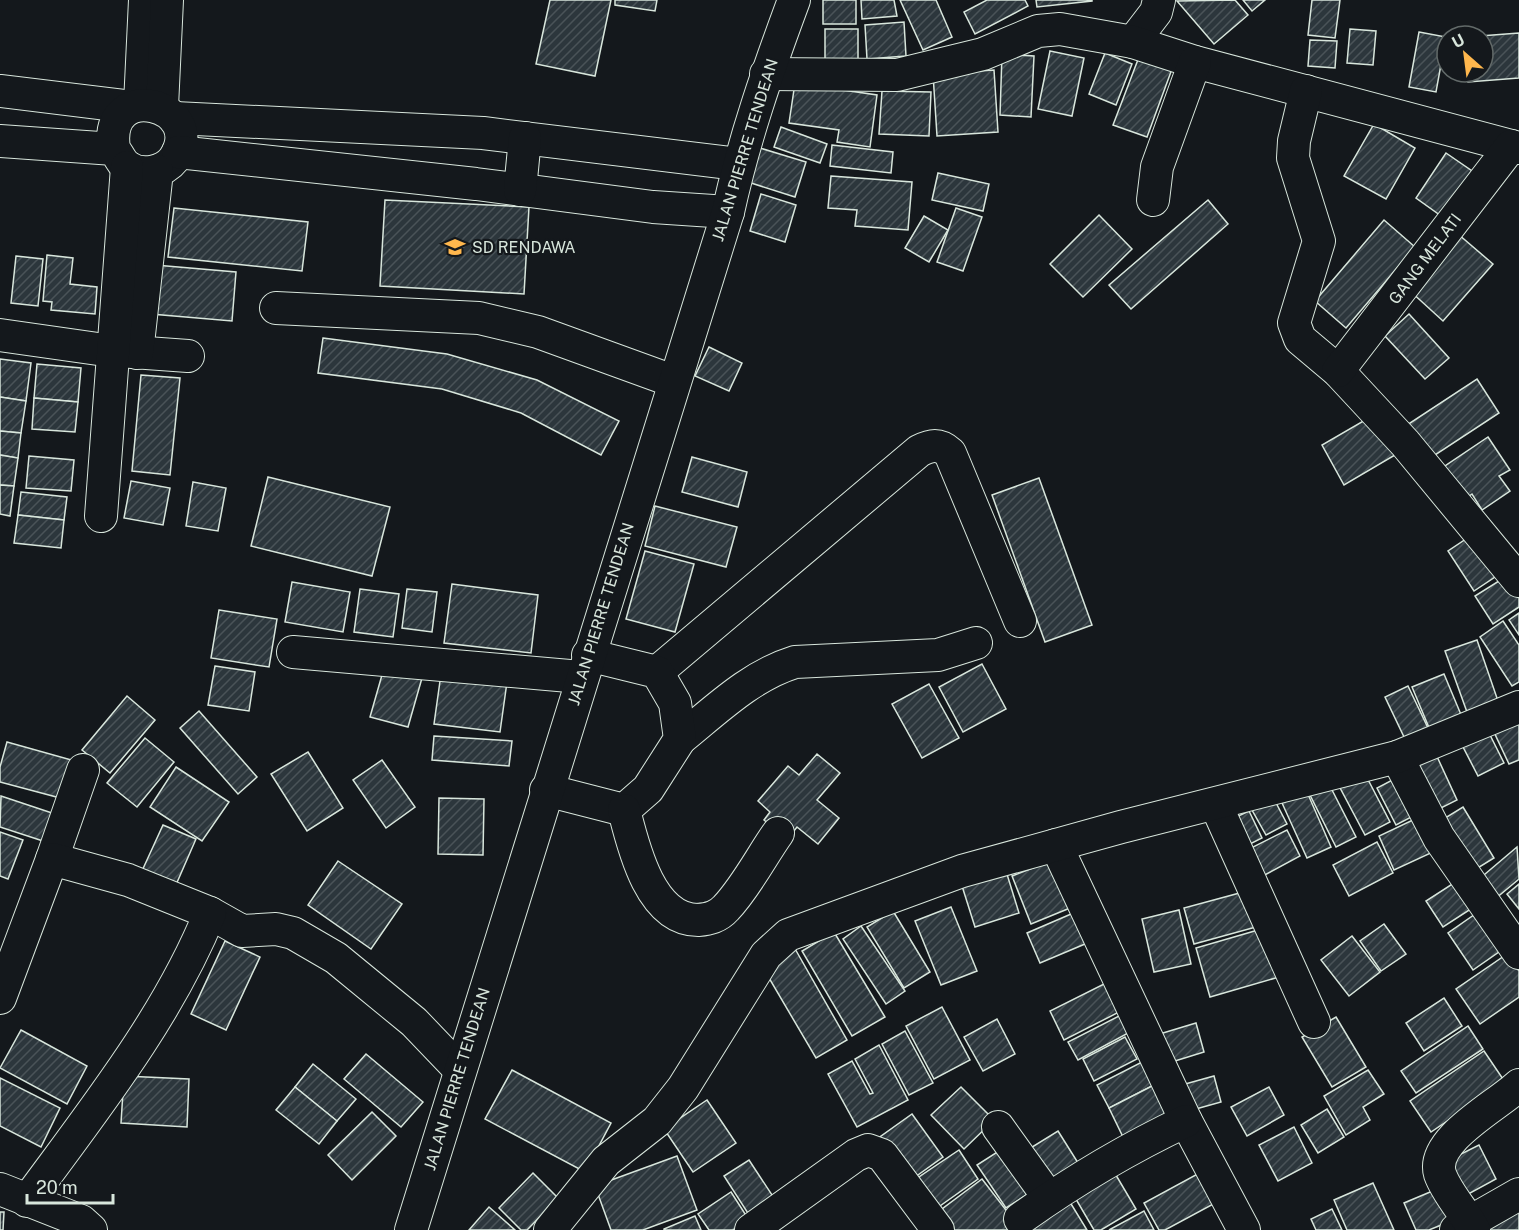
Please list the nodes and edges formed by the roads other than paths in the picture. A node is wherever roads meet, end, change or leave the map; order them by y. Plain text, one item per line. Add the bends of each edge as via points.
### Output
1 (145, 0) edge
2 (167, 0) edge
3 (794, 0) edge
4 (1159, 0) edge
5 (1133, 42) junction
6 (1195, 62) junction
7 (766, 74) junction
8 (0, 91) edge
9 (1306, 92) junction
10 (152, 109) junction
11 (525, 138) junction
12 (0, 141) edge
13 (1515, 147) edge
14 (120, 158) junction
15 (168, 161) junction
16 (738, 164) junction
17 (520, 190) junction
18 (1153, 200) dead end
19 (728, 212) junction
20 (276, 308) dead end
21 (0, 335) edge
22 (125, 352) junction
23 (188, 356) dead end
24 (1338, 371) junction
25 (674, 381) junction
26 (101, 516) dead end
27 (1519, 581) edge
28 (1020, 621) dead end
29 (976, 643) dead end
30 (293, 652) dead end
31 (585, 666) junction
32 (657, 672) junction
33 (1519, 707) edge
34 (680, 739) junction
35 (1398, 757) junction
36 (83, 770) dead end
37 (546, 790) junction
38 (1216, 805) junction
39 (624, 810) junction
40 (777, 833) dead end
41 (1056, 845) junction
42 (52, 859) junction
43 (210, 913) junction
44 (1519, 953) edge
45 (7, 963) edge
46 (0, 998) edge
47 (1314, 1022) dead end
48 (459, 1069) junction
49 (1519, 1085) edge
50 (1186, 1121) junction
51 (998, 1127) dead end
52 (1519, 1194) edge
53 (13, 1195) edge
54 (1049, 1198) junction
55 (1020, 1218) dead end
56 (786, 1220) edge
57 (1467, 1228) edge
58 (92, 1230) edge
59 (411, 1230) edge
60 (550, 1230) edge
61 (751, 1230) edge
62 (938, 1230) edge
63 (1244, 1230) edge

1 - 10 street
2 - 10 street
3 - 7 street, JALAN PIERRE TENDEAN
4 - 5 street via 1156,12
5 - 6 street
5 - 7 street via 1060,29 1038,31 983,54 897,75
6 - 9 street
6 - 18 street via 1157,167
7 - 16 street, JALAN PIERRE TENDEAN
8 - 10 street
9 - 13 street
9 - 24 street via 1293,158 1319,241 1294,323 1300,339
10 - 11 street
10 - 14 street via 121,114 112,136
10 - 15 street via 181,134
11 - 16 street
11 - 17 street
12 - 14 street
13 - 24 street, GANG MELATI
14 - 15 street via 142,172
14 - 22 street
15 - 17 street
15 - 22 street
16 - 19 street, JALAN PIERRE TENDEAN
17 - 19 street
19 - 25 street, JALAN PIERRE TENDEAN
20 - 25 street via 478,318 538,333
21 - 22 street
22 - 23 street
22 - 26 street
24 - 27 street via 1405,443
25 - 31 street, JALAN PIERRE TENDEAN
28 - 32 street via 950,453 932,445 919,451
29 - 34 street via 938,655 795,662 752,682
30 - 31 street
31 - 32 street
31 - 37 street, JALAN PIERRE TENDEAN
32 - 34 street via 675,703
33 - 35 street
34 - 39 street via 648,789
35 - 38 street
35 - 44 street via 1439,838
36 - 42 street
37 - 39 street
37 - 48 street, JALAN PIERRE TENDEAN
38 - 41 street
38 - 47 street
39 - 40 street via 637,860 659,898 674,914 692,920 710,920 726,909
41 - 50 street
41 - 60 street via 962,872 788,935 766,955 683,1088 657,1121 606,1161
42 - 43 street via 128,880
42 - 45 street
43 - 48 street via 242,931 276,929 293,933 336,958 414,1022
43 - 53 street via 175,989 77,1133
45 - 46 street
48 - 59 street, JALAN PIERRE TENDEAN
49 - 57 street via 1445,1144 1438,1161 1441,1176
50 - 54 street via 1131,1148
50 - 63 street
51 - 54 street
52 - 57 street
53 - 58 street via 81,1221
54 - 55 street
56 - 61 street
56 - 62 street via 856,1155 868,1150 882,1155

